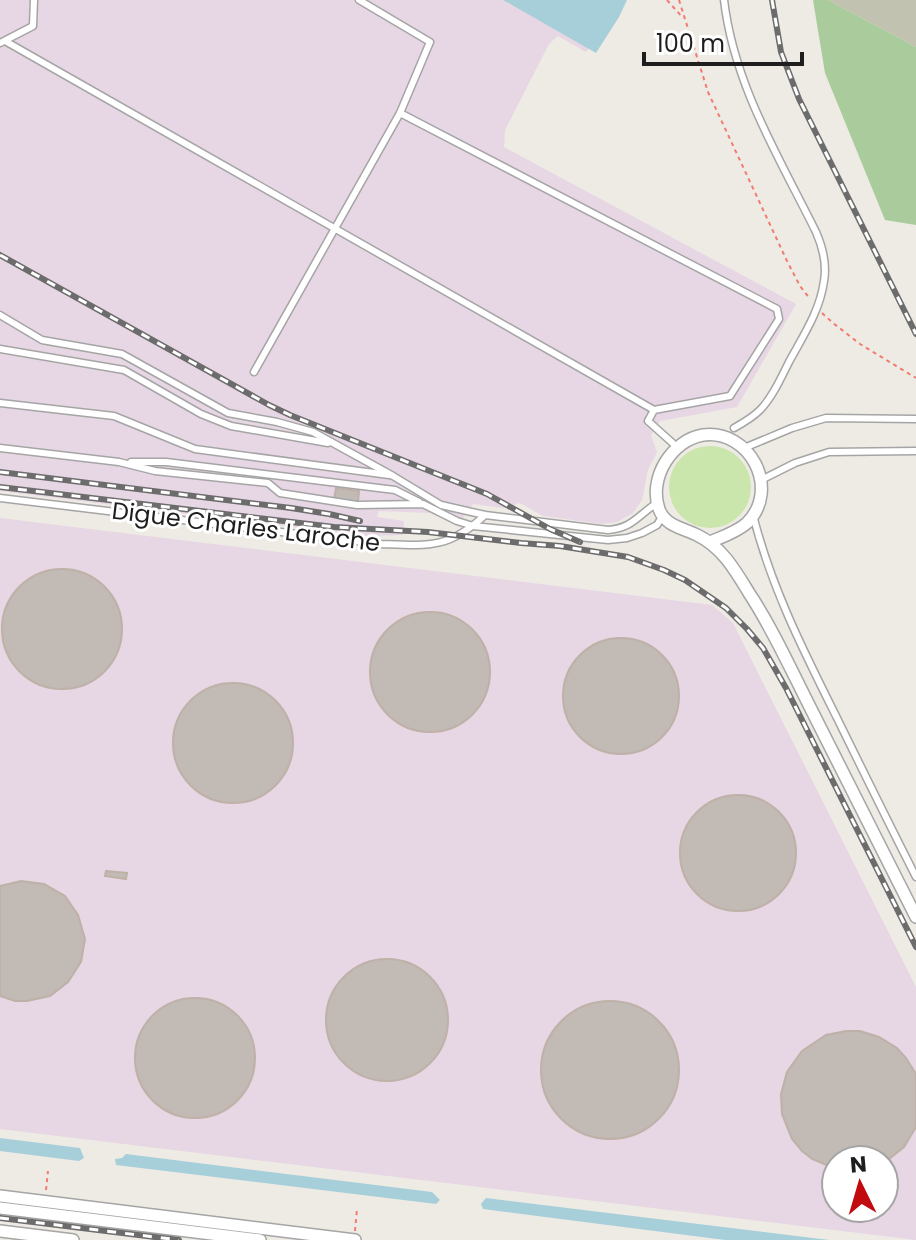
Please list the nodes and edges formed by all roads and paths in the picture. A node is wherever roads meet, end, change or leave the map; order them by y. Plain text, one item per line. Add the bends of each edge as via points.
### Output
1 (34, 0) edge
2 (359, 0) edge
3 (667, 0) edge
4 (679, 0) edge
5 (724, 0) edge
6 (683, 19) junction
7 (2, 42) edge
8 (400, 113) junction
9 (335, 229) junction
10 (817, 307) junction
11 (0, 315) edge
12 (0, 349) edge
13 (254, 372) dead end
14 (916, 378) edge
15 (0, 403) edge
16 (654, 410) junction
17 (916, 419) edge
18 (734, 428) dead end
19 (335, 444) junction
20 (677, 447) junction
21 (0, 448) edge
22 (744, 448) junction
23 (916, 451) edge
24 (119, 462) junction
25 (393, 476) junction
26 (761, 480) junction
27 (0, 498) edge
28 (657, 503) junction
29 (423, 504) junction
30 (485, 515) junction
31 (753, 515) junction
32 (662, 517) junction
33 (473, 526) junction
34 (710, 542) junction
35 (916, 877) edge
36 (916, 917) edge
37 (0, 1196) edge
38 (0, 1208) edge
39 (357, 1209) dead end
40 (0, 1231) edge
41 (73, 1240) edge
42 (260, 1240) edge
43 (355, 1240) edge

1 - 7 lane via 33,26
2 - 8 lane via 430,42
3 - 6 path
4 - 6 path
5 - 10 lane via 752,104 823,247 824,280
6 - 10 path via 730,142 800,286
7 - 9 lane
8 - 9 lane
8 - 16 lane via 777,309 779,319 730,396
9 - 13 lane
9 - 16 lane
10 - 14 path via 860,344
10 - 18 lane via 762,409
11 - 19 lane via 42,340 122,354 228,413 289,425
12 - 19 lane via 124,370 231,426
15 - 25 lane via 114,416 195,449
16 - 20 lane via 648,421
17 - 22 lane via 826,418
19 - 25 lane
20 - 22 street via 709,435
20 - 28 street via 662,469
21 - 24 lane
22 - 26 street
23 - 26 lane via 829,452
24 - 29 lane via 166,462 395,490
24 - 29 lane via 268,483 280,493 357,505
25 - 30 lane via 441,505
26 - 31 street
27 - 33 lane, Digue Charles Laroche via 381,544 437,544
28 - 30 lane via 625,527 608,530
28 - 32 street
29 - 33 lane
30 - 33 lane, Digue Charles Laroche
31 - 34 street via 741,528
31 - 35 lane via 800,645
32 - 33 lane via 642,533 608,540
32 - 34 street
34 - 36 street via 752,597
37 - 43 street
38 - 42 street
39 - 43 path
40 - 41 street

